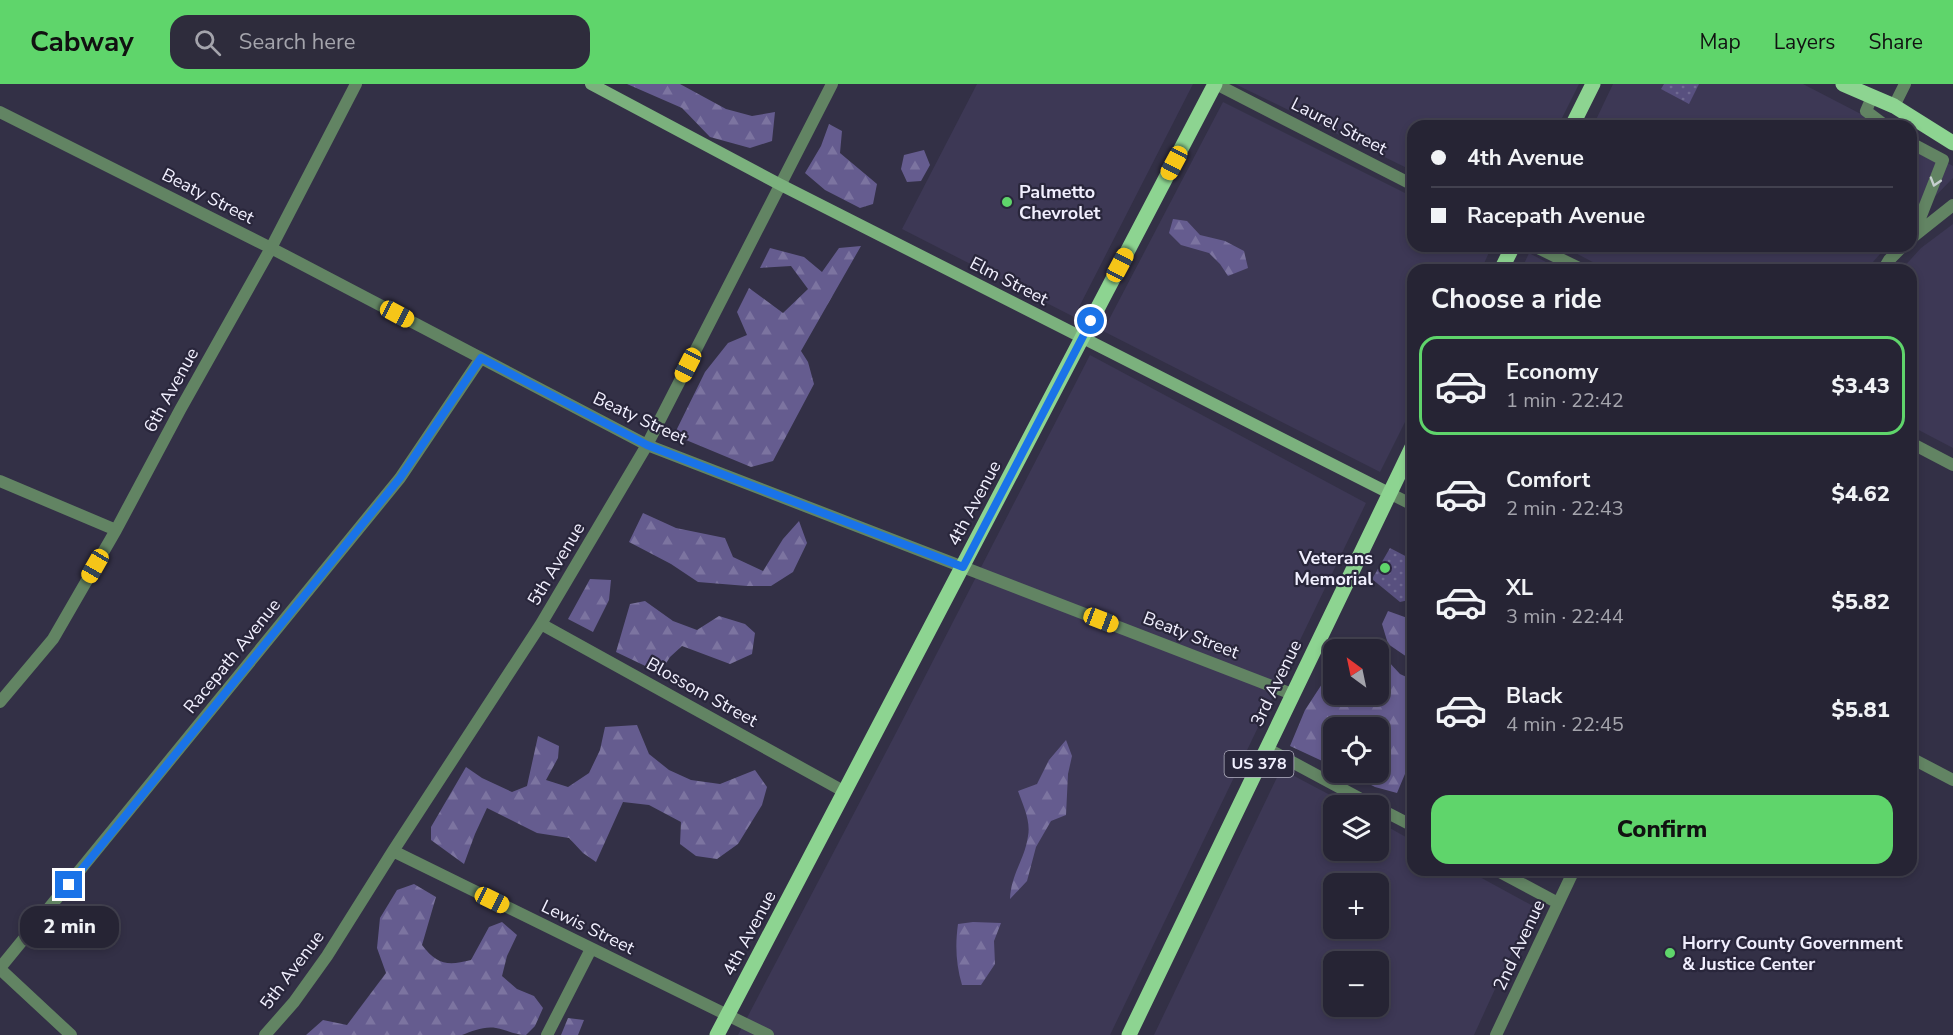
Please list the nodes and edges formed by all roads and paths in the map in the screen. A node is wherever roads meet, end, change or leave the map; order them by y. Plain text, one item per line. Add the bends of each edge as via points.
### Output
1 (356, 84) edge
2 (591, 84) edge
3 (832, 84) edge
4 (1216, 84) edge
5 (1593, 84) edge
6 (1843, 84) edge
7 (1905, 84) edge
8 (1872, 97) junction
9 (1894, 106) junction
10 (0, 112) edge
11 (1575, 120) edge
12 (1878, 120) edge
13 (1915, 120) edge
14 (1917, 121) edge
15 (1953, 143) edge
16 (1917, 146) edge
17 (1407, 181) edge
18 (779, 184) junction
19 (1953, 205) edge
20 (1917, 225) edge
21 (1917, 233) edge
22 (271, 248) junction
23 (1546, 252) edge
24 (1897, 252) edge
25 (1571, 264) edge
26 (1887, 264) edge
27 (1082, 338) junction
28 (481, 358) junction
29 (647, 445) junction
30 (1917, 446) edge
31 (1407, 457) edge
32 (1953, 465) edge
33 (0, 481) edge
34 (1389, 493) junction
35 (1407, 502) edge
36 (116, 530) junction
37 (963, 567) junction
38 (542, 624) junction
39 (1292, 694) junction
40 (0, 702) edge
41 (1266, 748) junction
42 (1917, 761) edge
43 (1953, 780) edge
44 (845, 792) junction
45 (1354, 795) edge
46 (1389, 814) edge
47 (1407, 823) edge
48 (393, 851) junction
49 (1507, 876) edge
50 (1571, 876) edge
51 (1558, 903) junction
52 (591, 949) junction
53 (0, 969) edge
54 (727, 1016) junction
55 (71, 1035) edge
56 (265, 1035) edge
57 (547, 1035) edge
58 (717, 1035) edge
59 (768, 1035) edge
60 (1129, 1035) edge
61 (1496, 1035) edge

1 - 22 street, 6th Avenue
2 - 18 street, Elm Street
3 - 18 street, 5th Avenue
4 - 17 street, Laurel Street
4 - 27 main road, 4th Avenue
5 - 11 main road
6 - 8 main road
7 - 9 street
8 - 9 main road
8 - 12 street via 1866,111
9 - 13 main road
10 - 22 street, Beaty Street
14 - 15 main road
16 -> 20 street via 1943,160
18 - 27 street, Elm Street
18 - 29 street, 5th Avenue
19 - 21 street
22 - 28 street, Beaty Street
22 - 36 street, 6th Avenue
23 - 25 street
24 - 26 street
27 - 34 street, Elm Street
27 - 37 main road, 4th Avenue
28 - 29 street, Beaty Street
28 - 53 street, Racepath Avenue via 400,478
29 - 37 street, Beaty Street
29 - 38 street, 5th Avenue
30 - 32 street
31 - 34 main road, 3rd Avenue / US 378
33 - 36 street
34 - 35 street, Elm Street
34 - 39 main road, 3rd Avenue / US 378
36 - 40 street, 6th Avenue via 53,639
37 - 39 street, Beaty Street
37 - 44 main road, 4th Avenue
38 - 44 street, Blossom Street
38 - 48 street, 5th Avenue
39 - 41 main road, 3rd Avenue / US 378
41 - 45 street
41 - 60 main road, 3rd Avenue / US 378
42 - 43 street
44 - 54 main road, 4th Avenue
46 - 47 street
48 - 52 street, Lewis Street
48 - 56 street, 5th Avenue via 327,956
49 - 51 street
50 - 51 street, 2nd Avenue
51 - 61 street, 2nd Avenue
52 - 54 street, Lewis Street
52 - 57 street
53 - 55 street
54 - 58 main road, 4th Avenue
54 - 59 street, Lewis Street

